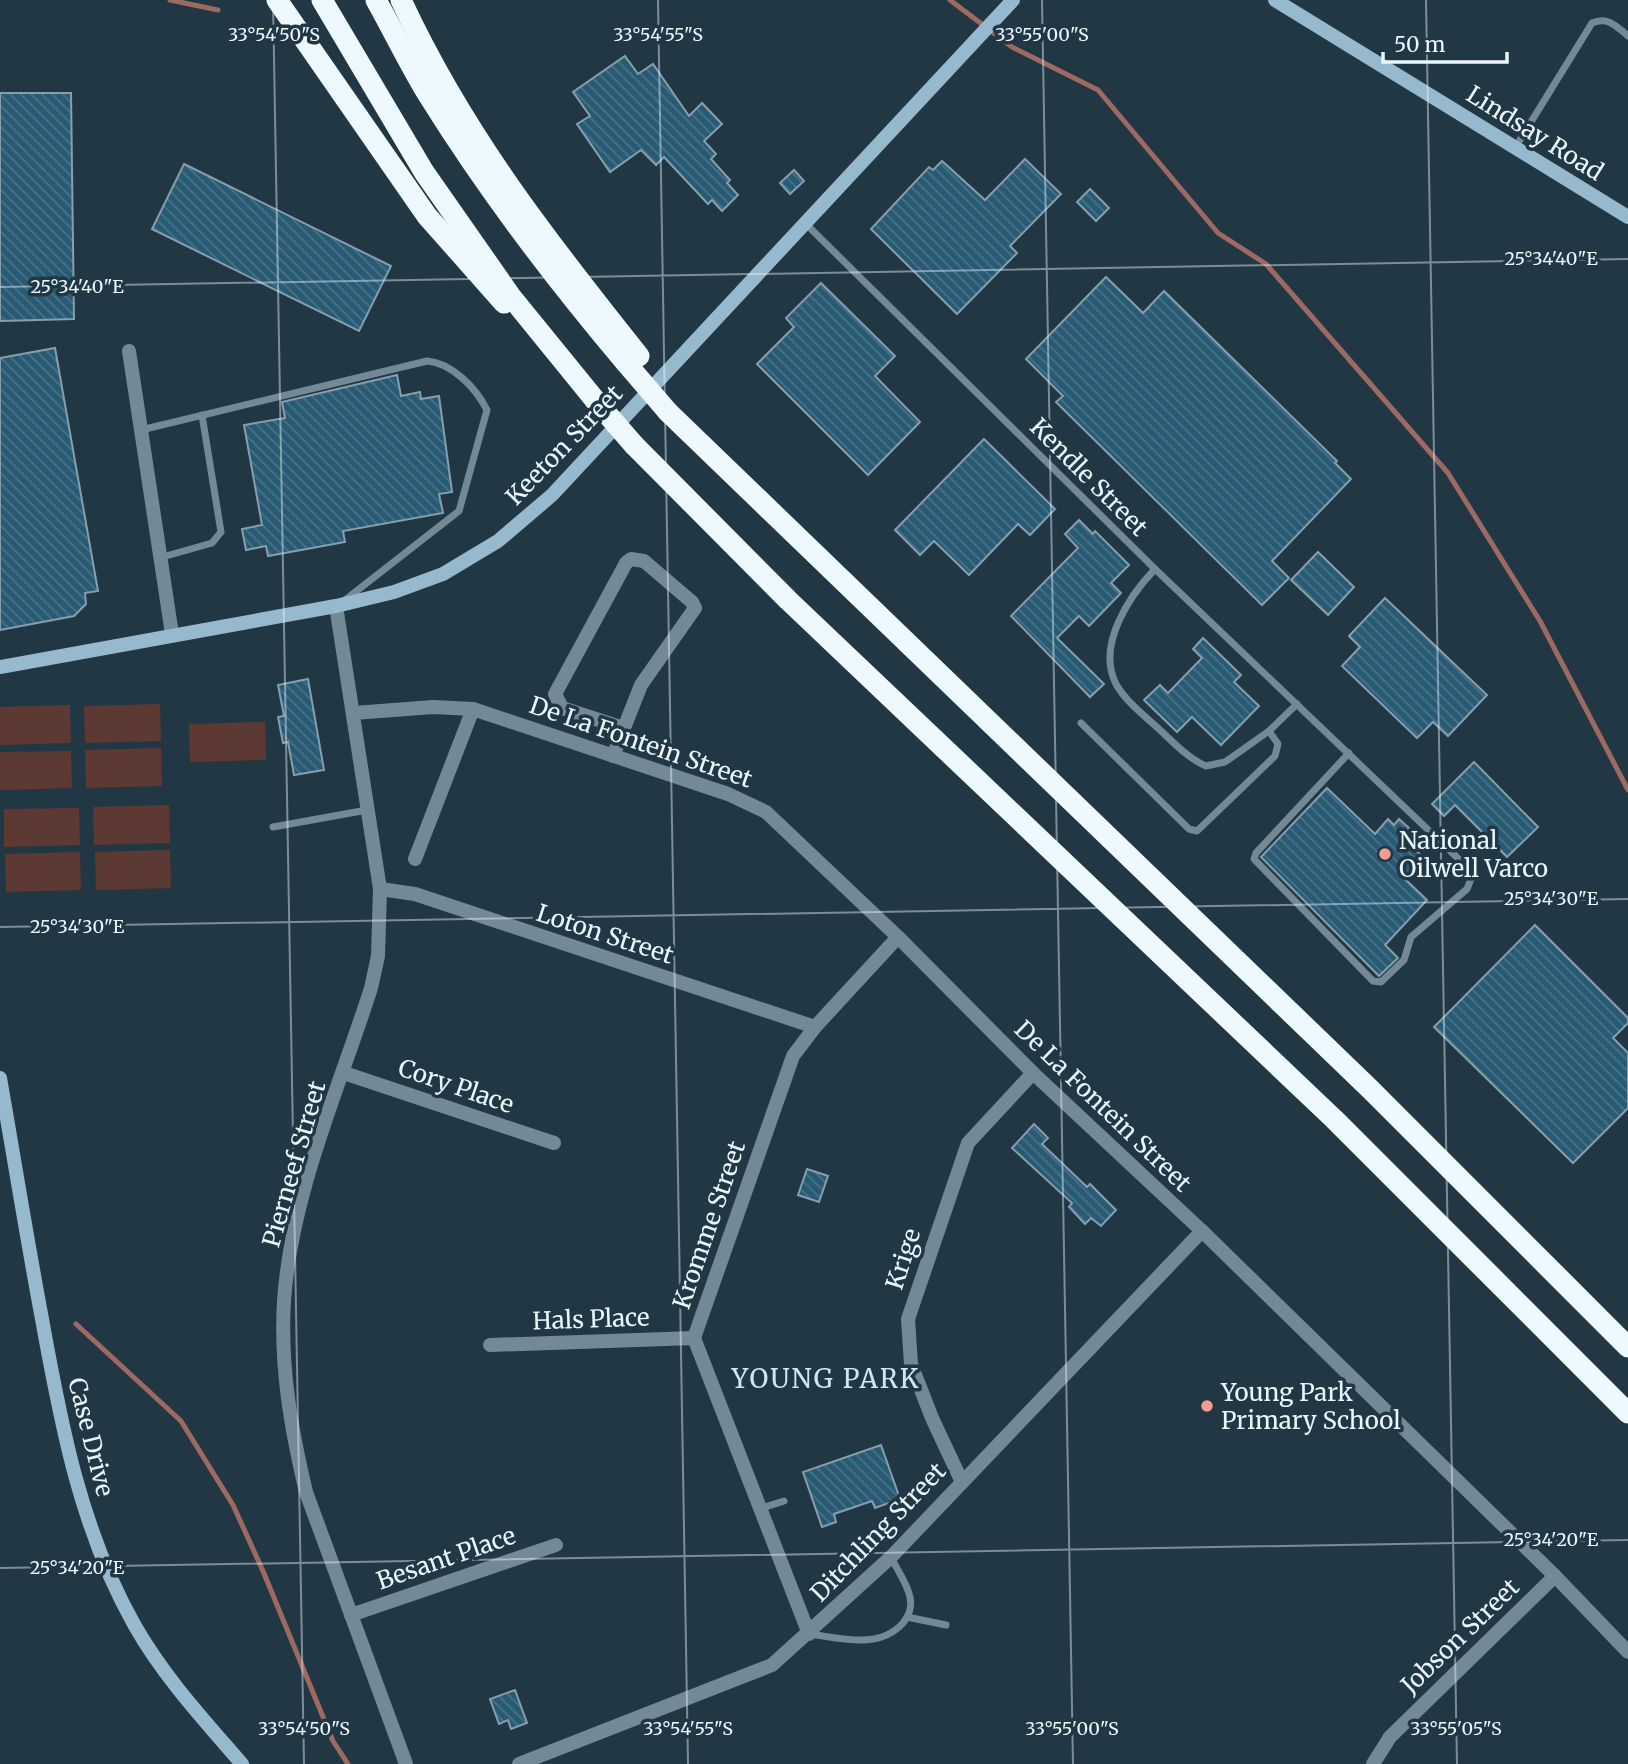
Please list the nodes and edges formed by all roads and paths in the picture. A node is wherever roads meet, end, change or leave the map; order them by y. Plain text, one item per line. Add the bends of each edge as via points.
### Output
1 (277, 0) edge
2 (322, 0) edge
3 (376, 0) edge
4 (401, 0) edge
5 (1275, 0) edge
6 (1009, 5) edge
7 (1628, 36) edge
8 (1515, 148) junction
9 (1628, 217) edge
10 (806, 224) junction
11 (129, 351) dead end
12 (633, 360) junction
13 (577, 377) junction
14 (202, 415) junction
15 (139, 430) junction
16 (159, 558) junction
17 (1156, 569) junction
18 (336, 606) junction
19 (172, 634) junction
20 (0, 667) edge
21 (1297, 704) junction
22 (473, 709) junction
23 (354, 713) junction
24 (1081, 723) dead end
25 (623, 727) junction
26 (1269, 731) junction
27 (1349, 753) junction
28 (613, 756) junction
29 (368, 810) junction
30 (273, 827) dead end
31 (415, 859) dead end
32 (380, 889) junction
33 (898, 937) junction
34 (815, 1027) junction
35 (344, 1073) junction
36 (1033, 1073) junction
37 (0, 1078) edge
38 (554, 1143) dead end
39 (1202, 1231) junction
40 (694, 1338) junction
41 (490, 1345) dead end
42 (1628, 1347) edge
43 (1628, 1413) edge
44 (961, 1480) junction
45 (784, 1501) dead end
46 (758, 1509) junction
47 (556, 1545) dead end
48 (891, 1557) junction
49 (1555, 1576) junction
50 (351, 1615) junction
51 (907, 1617) junction
52 (946, 1625) dead end
53 (809, 1634) junction
54 (1628, 1652) edge
55 (526, 1763) edge
56 (242, 1764) edge
57 (406, 1764) edge
58 (1373, 1764) edge

1 - 13 highway via 427,216 486,285
2 - 13 highway via 424,172 512,298
3 - 12 highway via 429,97 481,175 538,253
4 - 12 highway via 506,186
5 - 8 street, Lindsay Road
6 - 10 street, Keeton Street
7 - 8 lane via 1609,21 1591,23
8 - 9 street, Lindsay Road
10 - 17 lane, Kendle Street
10 - 18 street, Keeton Street via 552,495 498,541 443,574
11 - 15 street
12 - 42 highway, bridge via 818,554 1370,1089
13 - 43 highway, bridge via 634,445 788,600 1334,1119
14 - 15 lane
14 - 16 lane via 220,532 212,543
14 - 18 lane via 428,361 452,368 483,403 486,418 458,511
15 - 16 street
16 - 19 street
17 - 21 lane, Kendle Street
17 - 26 lane via 1137,588 1119,623 1110,658 1116,684 1132,705 1206,766 1225,762
18 - 19 street, Keeton Street
18 - 23 street, Pierneef Street
19 - 20 street, Keeton Street
21 - 26 lane
21 - 27 lane, Kendle Street
22 - 23 street, De La Fontein Street
22 - 28 street, De La Fontein Street
22 - 31 street
23 - 29 street, Pierneef Street
24 - 26 lane via 1194,831 1275,756 1278,744
25 - 25 street via 645,677 695,608 645,561 637,559 626,563 555,694 562,708
25 - 28 street
27 - 27 lane, Kendle Street via 1471,875 1467,889 1410,937 1404,960 1381,982 1373,981 1254,859
28 - 33 street, De La Fontein Street via 728,794 766,812
29 - 30 lane
29 - 32 street, Pierneef Street
32 - 34 street, Loton Street via 415,894
32 - 35 street, Pierneef Street via 375,971
33 - 34 street, Kromme Street
33 - 36 street, De La Fontein Street
34 - 40 street, Kromme Street via 790,1064
35 - 38 street, Cory Place
35 - 50 street, Pierneef Street via 312,1167 292,1246 284,1301 284,1355 295,1446 306,1492
36 - 39 street, De La Fontein Street
36 - 44 street, Krige via 968,1143 908,1319 911,1364
37 - 56 street, Case Drive via 62,1428 99,1556 136,1628 182,1696
39 - 44 street, Ditchling Street
39 - 49 street, De La Fontein Street
40 - 41 street, Hals Place
40 - 46 street, Kromme Street
44 - 48 street, Ditchling Street
45 - 46 lane
46 - 53 street, Kromme Street
47 - 50 street, Besant Place
48 - 51 lane via 909,1593
48 - 53 street, Ditchling Street
49 - 54 street, De La Fontein Street
49 - 58 street, Jobson Street via 1390,1737
50 - 57 street, Pierneef Street
51 - 52 lane
51 - 53 lane via 892,1632 867,1641
53 - 55 street, Ditchling Street via 772,1665

